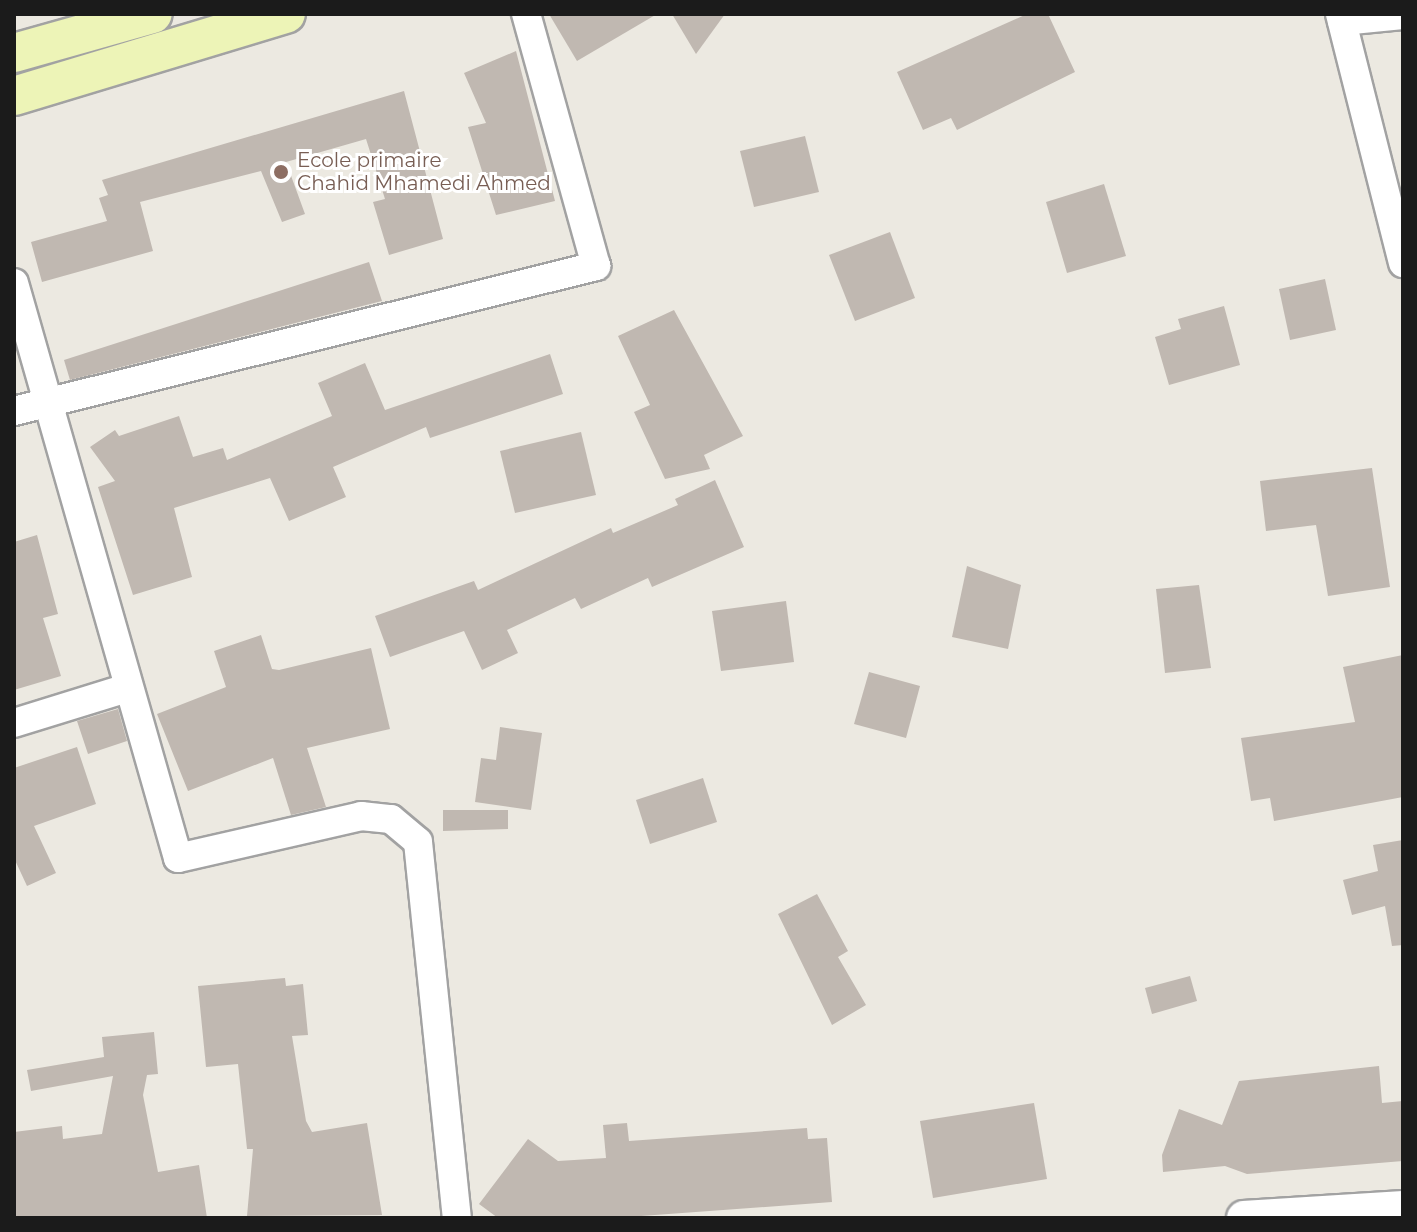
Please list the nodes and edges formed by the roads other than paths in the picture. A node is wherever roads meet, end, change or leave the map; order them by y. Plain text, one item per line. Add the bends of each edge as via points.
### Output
1 (153, 14) edge
2 (286, 14) edge
3 (526, 14) edge
4 (1403, 15) edge
5 (1341, 17) edge
6 (14, 53) edge
7 (14, 96) edge
8 (1403, 263) edge
9 (14, 283) edge
10 (47, 402) junction
11 (14, 411) edge
12 (127, 688) junction
13 (14, 723) edge
14 (1403, 1208) edge
15 (457, 1218) edge
16 (1244, 1218) edge

1 - 6 main road
2 - 7 main road
3 - 10 street via 596,266
4 - 5 street
5 - 8 street
9 - 10 street
10 - 11 street
10 - 12 street
12 - 13 street
12 - 15 street via 178,858 361,816 391,819 418,842
14 - 16 street

